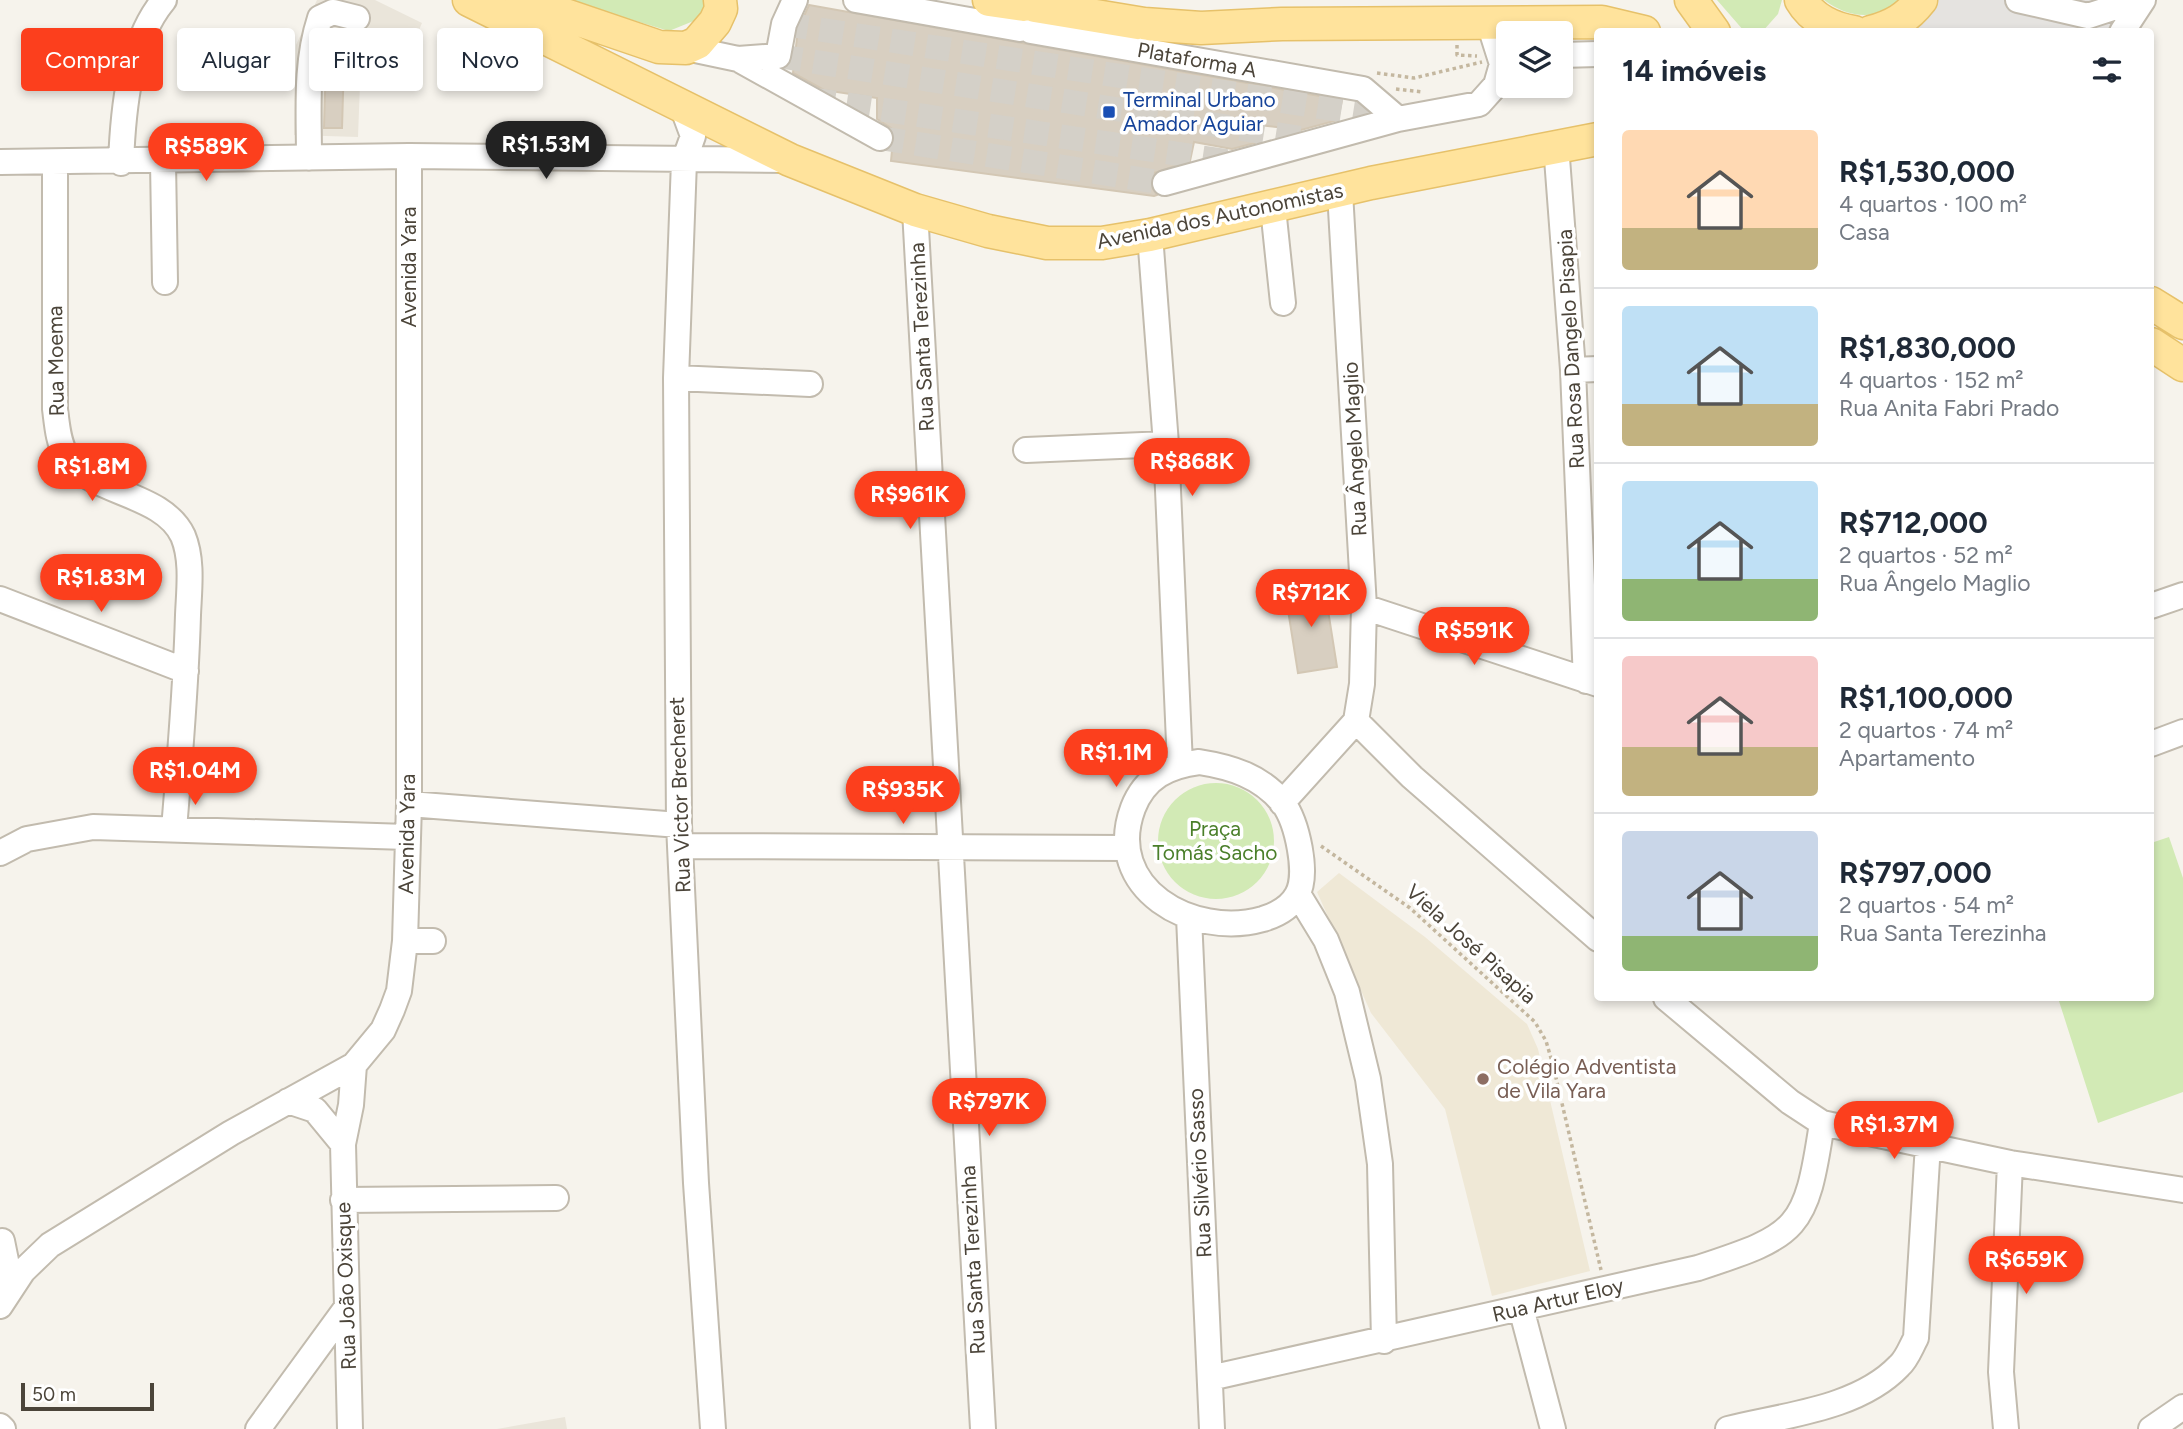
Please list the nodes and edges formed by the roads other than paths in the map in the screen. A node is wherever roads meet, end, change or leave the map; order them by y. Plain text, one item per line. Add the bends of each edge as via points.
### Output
1 (164, 0) edge
2 (468, 0) edge
3 (521, 0) edge
4 (720, 0) edge
5 (795, 0) edge
6 (856, 0) edge
7 (989, 0) edge
8 (1324, 0) edge
9 (1691, 0) edge
10 (1921, 0) edge
11 (2137, 0) edge
12 (2143, 0) edge
13 (2024, 1) edge
14 (1809, 17) edge
15 (1028, 18) junction
16 (357, 19) dead end
17 (1489, 23) junction
18 (1241, 25) junction
19 (1627, 28) edge
20 (1711, 28) edge
21 (1836, 28) edge
22 (1886, 28) edge
23 (2125, 28) edge
24 (1496, 40) edge
25 (686, 48) junction
26 (1594, 54) edge
27 (1573, 55) edge
28 (738, 59) junction
29 (1496, 85) edge
30 (683, 109) junction
31 (1398, 119) junction
32 (1594, 124) edge
33 (880, 138) tunnel mouth
34 (1594, 140) edge
35 (1556, 145) junction
36 (409, 156) junction
37 (309, 158) junction
38 (684, 160) junction
39 (790, 160) junction
40 (0, 162) edge
41 (163, 162) junction
42 (55, 163) junction
43 (121, 163) junction
44 (1165, 183) tunnel mouth
45 (1340, 192) junction
46 (1273, 208) junction
47 (915, 210) junction
48 (1150, 235) junction
49 (165, 282) dead end
50 (1283, 303) dead end
51 (2154, 305) edge
52 (2183, 323) edge
53 (2154, 346) edge
54 (2183, 365) edge
55 (1594, 369) edge
56 (1573, 370) junction
57 (676, 379) junction
58 (810, 384) dead end
59 (1166, 444) junction
60 (1026, 450) dead end
61 (2183, 595) edge
62 (0, 598) edge
63 (2154, 605) edge
64 (1364, 607) junction
65 (186, 671) junction
66 (1592, 682) edge
67 (1356, 721) junction
68 (2183, 732) edge
69 (2154, 743) edge
70 (1180, 765) junction
71 (1282, 803) junction
72 (409, 804) junction
73 (174, 829) junction
74 (680, 835) junction
75 (407, 837) junction
76 (1126, 848) junction
77 (949, 849) junction
78 (0, 853) edge
79 (1298, 894) junction
80 (1189, 917) junction
81 (1594, 936) edge
82 (405, 941) junction
83 (433, 941) dead end
84 (1669, 1001) edge
85 (354, 1065) junction
86 (288, 1101) junction
87 (1822, 1123) junction
88 (343, 1144) junction
89 (1928, 1144) junction
90 (2010, 1163) junction
91 (2183, 1190) edge
92 (556, 1198) dead end
93 (343, 1200) junction
94 (1, 1240) edge
95 (34, 1257) junction
96 (6, 1295) edge
97 (347, 1307) junction
98 (1521, 1308) junction
99 (1384, 1341) junction
100 (1210, 1378) junction
101 (2183, 1407) edge
102 (258, 1429) edge
103 (350, 1429) edge
104 (713, 1429) edge
105 (983, 1429) edge
106 (1212, 1429) edge
107 (1553, 1429) edge
108 (1728, 1429) edge
109 (2006, 1429) edge
110 (2151, 1429) edge

1 - 43 street via 142,42 128,90
2 - 30 main road, Avenida dos Autonomistas
3 - 25 main road via 659,47
4 - 25 main road via 715,22
5 - 28 street via 784,24 778,56
6 - 15 street, Plataforma A
7 - 15 main road
8 - 18 main road
9 - 20 main road
10 - 22 main road via 1911,13
11 - 13 street via 2088,16
12 - 23 street
14 - 21 main road
15 - 18 main road via 1201,28
15 - 31 street, Plataforma A via 1364,80
16 - 37 street via 333,12 320,18 312,42
17 - 18 main road
17 - 19 main road via 1602,22
17 - 24 street
25 - 28 street
26 - 27 street
28 - 33 street
29 - 31 street via 1479,104
30 - 38 street, Rua Victor Brecheret via 693,136
30 - 39 main road, Avenida dos Autonomistas
31 - 44 street
32 - 35 main road
34 - 35 main road, Avenida dos Autonomistas
35 - 45 main road, Avenida dos Autonomistas
35 - 56 street, Rua Rosa Dangelo Pisapia
36 - 37 street
36 - 38 street
36 - 72 street, Avenida Yara
37 - 41 street
38 - 39 street
38 - 57 street, Rua Victor Brecheret
39 - 47 main road, Avenida dos Autonomistas
40 - 42 street
41 - 43 street
41 - 49 street
42 - 43 street
42 - 65 street, Rua Moema via 55,409 60,443 78,468 160,511 183,536 189,572
45 - 46 main road, Avenida dos Autonomistas
45 - 64 street, Rua Ângelo Maglio
46 - 48 main road, Avenida dos Autonomistas
46 - 50 street
47 - 48 main road, Avenida dos Autonomistas via 988,231 1063,245
47 - 77 street, Rua Santa Terezinha
48 - 59 street
51 - 52 main road
53 - 54 main road
55 - 56 street
56 - 66 street, Rua Rosa Dangelo Pisapia
57 - 58 street
57 - 74 street, Rua Victor Brecheret
59 - 60 street
59 - 70 street
61 - 63 street
62 - 65 street
64 - 66 street
64 - 67 street, Rua Ângelo Maglio
65 - 73 street, Rua Moema
67 - 71 street
67 - 81 street via 1412,777
68 - 69 street
70 - 71 street via 1199,762 1235,769
70 - 76 street via 1159,773 1144,787 1127,826
71 - 79 street via 1296,830 1301,856
72 - 74 street
72 - 75 street, Avenida Yara
73 - 75 street
73 - 78 street via 82,829 27,839
74 - 77 street
74 - 104 street, Rua Victor Brecheret
75 - 82 street, Avenida Yara
76 - 77 street
76 - 80 street via 1142,883 1162,903
77 - 105 street, Rua Santa Terezinha
79 - 80 street via 1274,916 1254,922
79 - 99 street via 1326,940 1348,992 1368,1079 1380,1164
80 - 100 street, Rua Silvério Sasso
82 - 83 street
82 - 85 street, Avenida Yara via 392,1010 383,1030
84 - 87 street
85 - 86 street, Avenida Yara
85 - 88 street, Rua João Oxisque
86 - 88 street via 316,1110
86 - 95 street, Avenida Yara
87 - 89 street
87 - 98 street, Rua Artur Eloy via 1807,1202 1790,1227 1761,1248
88 - 93 street, Rua João Oxisque
89 - 90 street
89 - 108 street via 1916,1338 1902,1364 1878,1385 1843,1401
90 - 91 street
90 - 109 street via 2001,1372
92 - 93 street
93 - 97 street, Rua João Oxisque
94 - 95 street
94 - 96 street
95 - 96 street, Avenida Yara
97 - 102 street
97 - 103 street, Rua João Oxisque
98 - 99 street, Rua Artur Eloy
98 - 107 street
99 - 100 street, Rua Artur Eloy
100 - 106 street, Rua Silvério Sasso
101 - 110 street

